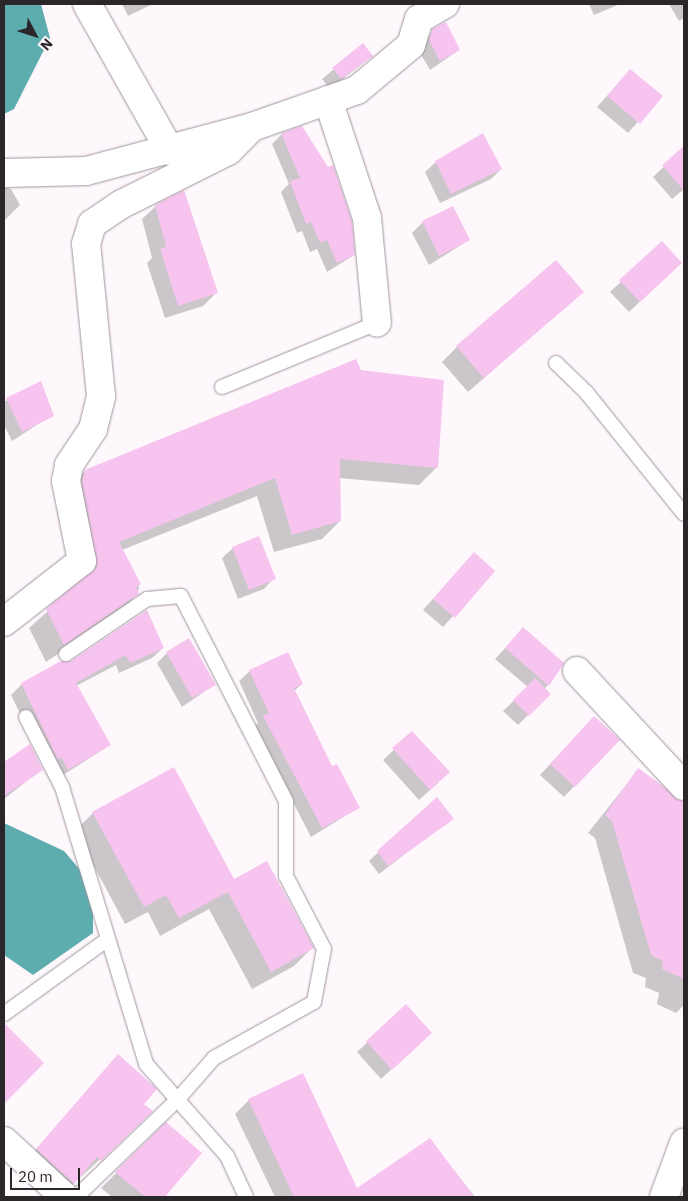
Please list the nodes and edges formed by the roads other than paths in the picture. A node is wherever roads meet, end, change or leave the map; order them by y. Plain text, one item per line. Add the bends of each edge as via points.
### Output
1 (87, 4) edge
2 (446, 4) edge
3 (328, 100) junction
4 (252, 127) junction
5 (170, 151) junction
6 (4, 173) edge
7 (377, 323) joint
8 (556, 363) dead end
9 (222, 387) dead end
10 (684, 514) edge
11 (4, 622) edge
12 (66, 654) dead end
13 (577, 671) dead end
14 (26, 717) dead end
15 (684, 786) edge
16 (108, 938) junction
17 (4, 1014) edge
18 (178, 1100) junction
19 (4, 1141) edge
20 (684, 1143) edge
21 (65, 1197) edge
22 (76, 1197) edge
23 (246, 1197) edge
24 (664, 1197) edge

1 - 5 street
2 - 3 street via 419,19 411,45 357,90
3 - 4 street
3 - 7 street via 367,218
4 - 5 street
4 - 11 street via 228,150 122,204 92,224 86,244 101,396 97,420 69,465 66,481 82,561
5 - 6 street via 86,171
7 - 9 lane
8 - 10 lane via 586,392
12 - 18 lane via 146,599 182,596 286,801 286,876 324,949 314,1002 214,1058
13 - 15 street
14 - 16 lane via 62,787
16 - 17 lane
16 - 18 lane via 146,1064
18 - 22 lane
18 - 23 lane via 227,1156
19 - 21 street
20 - 24 street

